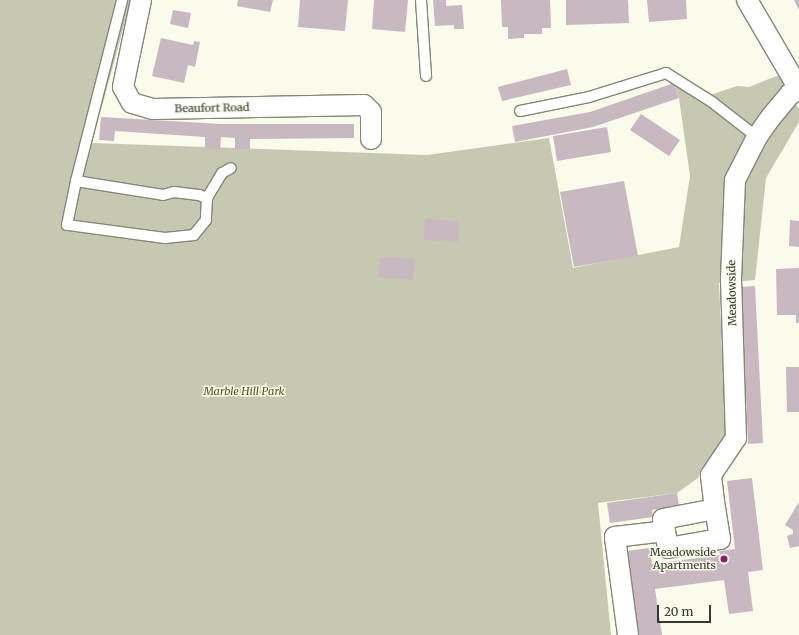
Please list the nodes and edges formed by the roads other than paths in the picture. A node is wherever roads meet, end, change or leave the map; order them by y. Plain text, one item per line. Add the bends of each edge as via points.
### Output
1 (122, 0) edge
2 (141, 0) edge
3 (421, 0) edge
4 (747, 0) edge
5 (426, 76) dead end
6 (799, 90) edge
7 (520, 111) dead end
8 (757, 137) junction
9 (371, 139) dead end
10 (231, 168) dead end
11 (76, 181) junction
12 (207, 198) junction
13 (715, 509) junction
14 (666, 531) junction
15 (628, 635) edge

1 - 11 lane
2 - 9 street, Beaufort Road via 123,87 132,103 154,109 364,105 371,112
3 - 5 lane
4 - 6 street
6 - 8 street, Meadowside via 790,94
7 - 8 lane via 589,97 666,73 712,102
8 - 13 street, Meadowside via 735,180 731,279 736,438 711,475
10 - 12 lane via 222,173
11 - 12 lane via 163,195 174,192
11 - 12 lane via 67,225 165,238 194,235 206,220
13 - 14 street via 664,519
13 - 14 street, Meadowside via 720,539 668,548
14 - 15 street via 615,537

